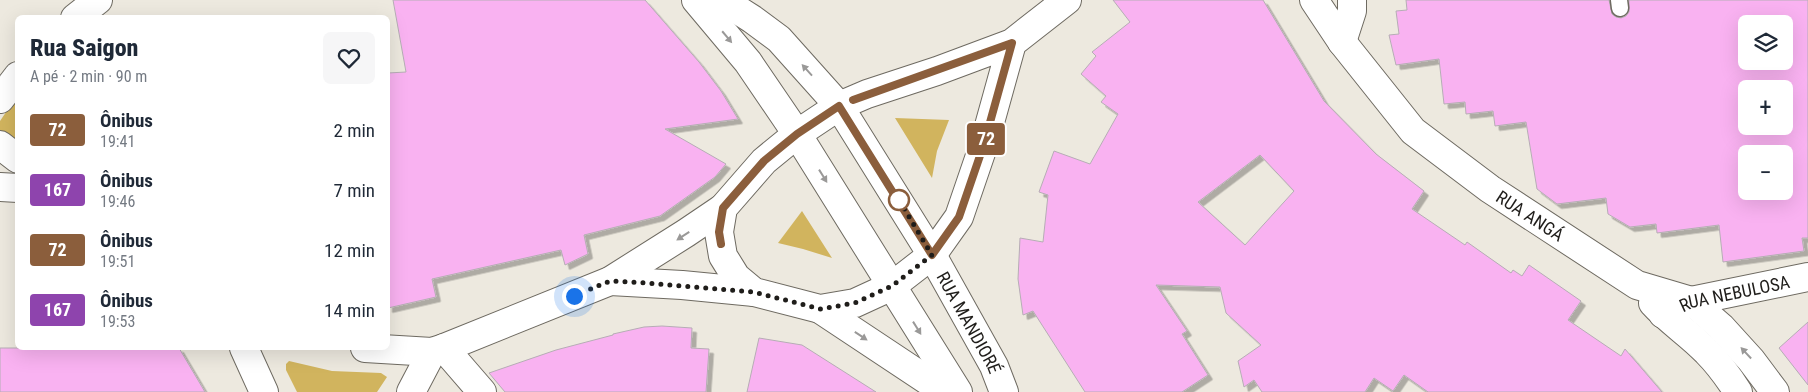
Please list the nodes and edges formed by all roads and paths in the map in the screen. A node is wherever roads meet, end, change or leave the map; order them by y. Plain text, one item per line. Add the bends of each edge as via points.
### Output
1 (98, 0) edge
2 (104, 0) edge
3 (696, 0) edge
4 (722, 0) edge
5 (1067, 0) edge
6 (1314, 0) edge
7 (1352, 0) edge
8 (79, 15) edge
9 (103, 15) edge
10 (1342, 42) junction
11 (1012, 43) junction
12 (15, 80) edge
13 (0, 99) edge
14 (839, 106) junction
15 (797, 134) junction
16 (0, 146) edge
17 (15, 157) edge
18 (0, 188) edge
19 (15, 188) edge
20 (723, 208) junction
21 (932, 255) junction
22 (1808, 277) edge
23 (610, 281) junction
24 (1637, 285) junction
25 (892, 286) junction
26 (754, 292) junction
27 (1691, 301) junction
28 (820, 309) junction
29 (1663, 314) junction
30 (390, 349) edge
31 (245, 350) edge
32 (438, 350) junction
33 (264, 392) edge
34 (411, 392) edge
35 (482, 392) edge
36 (945, 392) edge
37 (958, 392) edge
38 (1004, 392) edge
39 (1738, 392) edge
40 (1776, 392) edge

1 - 8 street
2 - 9 street
3 -> 15 street via 748,62
14 -> 4 street, RUA MANDIORÉ via 780,40
5 - 11 street
6 - 10 street, RUA ANGÁ
7 - 10 street via 1352,11
10 - 24 street, RUA ANGÁ via 1414,131 1490,189
11 - 14 street
11 - 21 street via 984,144 959,217
12 - 13 street
14 - 15 street
14 - 21 street, RUA MANDIORÉ
15 - 20 street via 764,161
15 -> 25 street
16 - 17 street
18 - 19 street
20 -> 23 street
20 - 26 street via 719,232 724,256 736,277
21 - 25 street
21 - 38 street, RUA MANDIORÉ via 994,366
22 - 27 street, RUA NEBULOSA
23 - 26 street
23 - 32 street
24 - 27 street, RUA ANGÁ
24 - 29 street
25 - 28 street via 855,303
25 -> 37 street
26 - 28 street
27 - 29 street, RUA NEBULOSA
40 -> 27 street, RUA ANGÁ via 1721,327
28 -> 36 street
29 - 39 street via 1707,352
30 - 32 street
31 - 33 street
32 - 34 street
32 - 35 street

